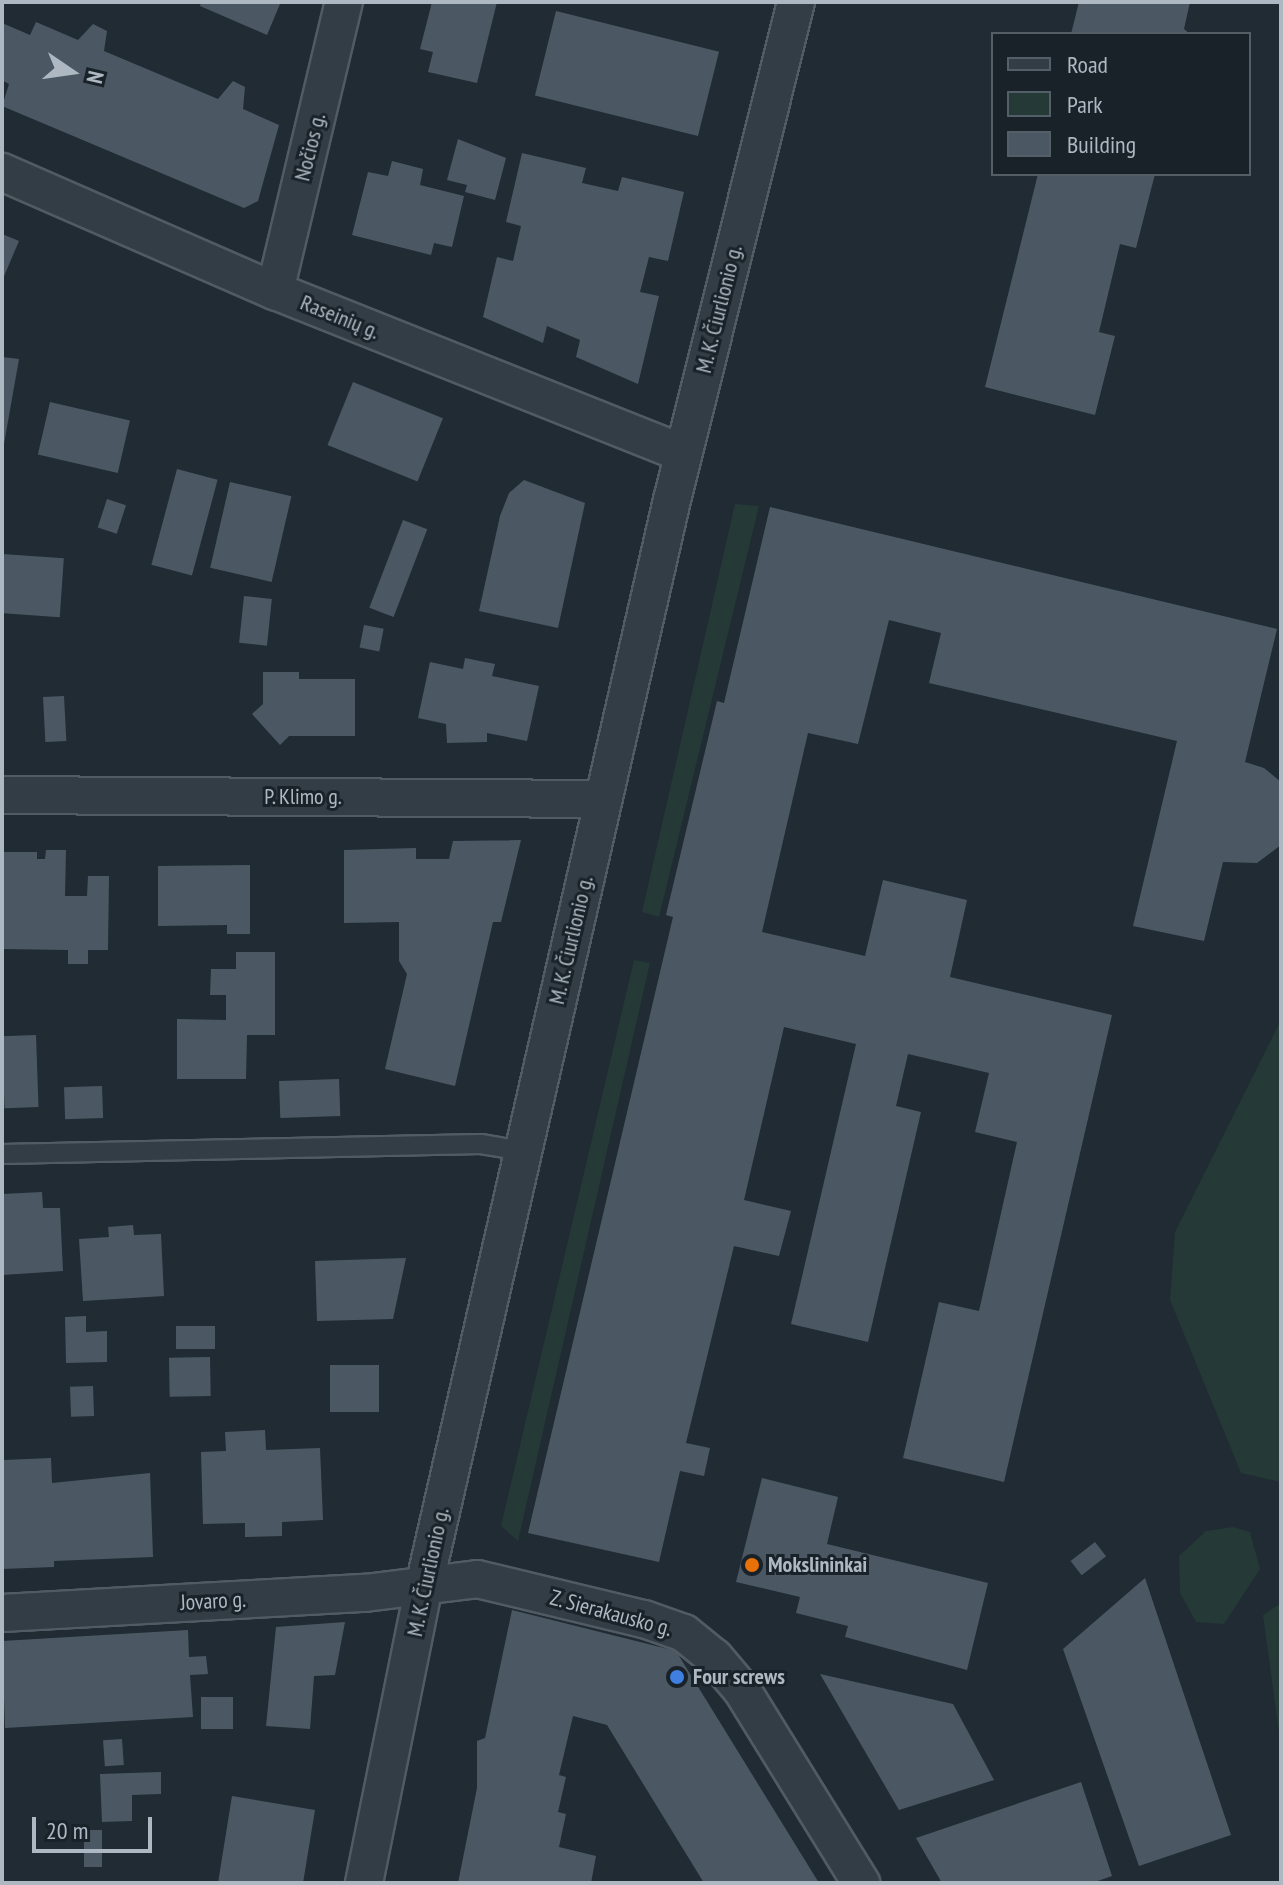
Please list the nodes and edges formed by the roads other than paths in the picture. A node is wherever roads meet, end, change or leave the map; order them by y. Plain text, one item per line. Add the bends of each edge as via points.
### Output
1 (344, 2) edge
2 (796, 2) edge
3 (2, 172) edge
4 (275, 291) junction
5 (683, 453) junction
6 (2, 795) edge
7 (603, 799) junction
8 (523, 1151) junction
9 (2, 1154) edge
10 (424, 1586) junction
11 (2, 1613) edge
12 (364, 1883) edge
13 (861, 1883) edge

1 - 4 street, Nočios g.
2 - 5 street, M. K. Čiurlionio g.
3 - 4 street, Raseinių g.
4 - 5 street, Raseinių g.
5 - 7 street, M. K. Čiurlionio g.
6 - 7 street, P. Klimo g.
7 - 8 street, M. K. Čiurlionio g.
8 - 9 lane via 481,1144
8 - 10 street, M. K. Čiurlionio g.
10 - 11 street, Jovaro g.
10 - 12 street, M. K. Čiurlionio g.
10 - 13 street, Z. Sierakausko g. via 477,1579 684,1633 742,1690

